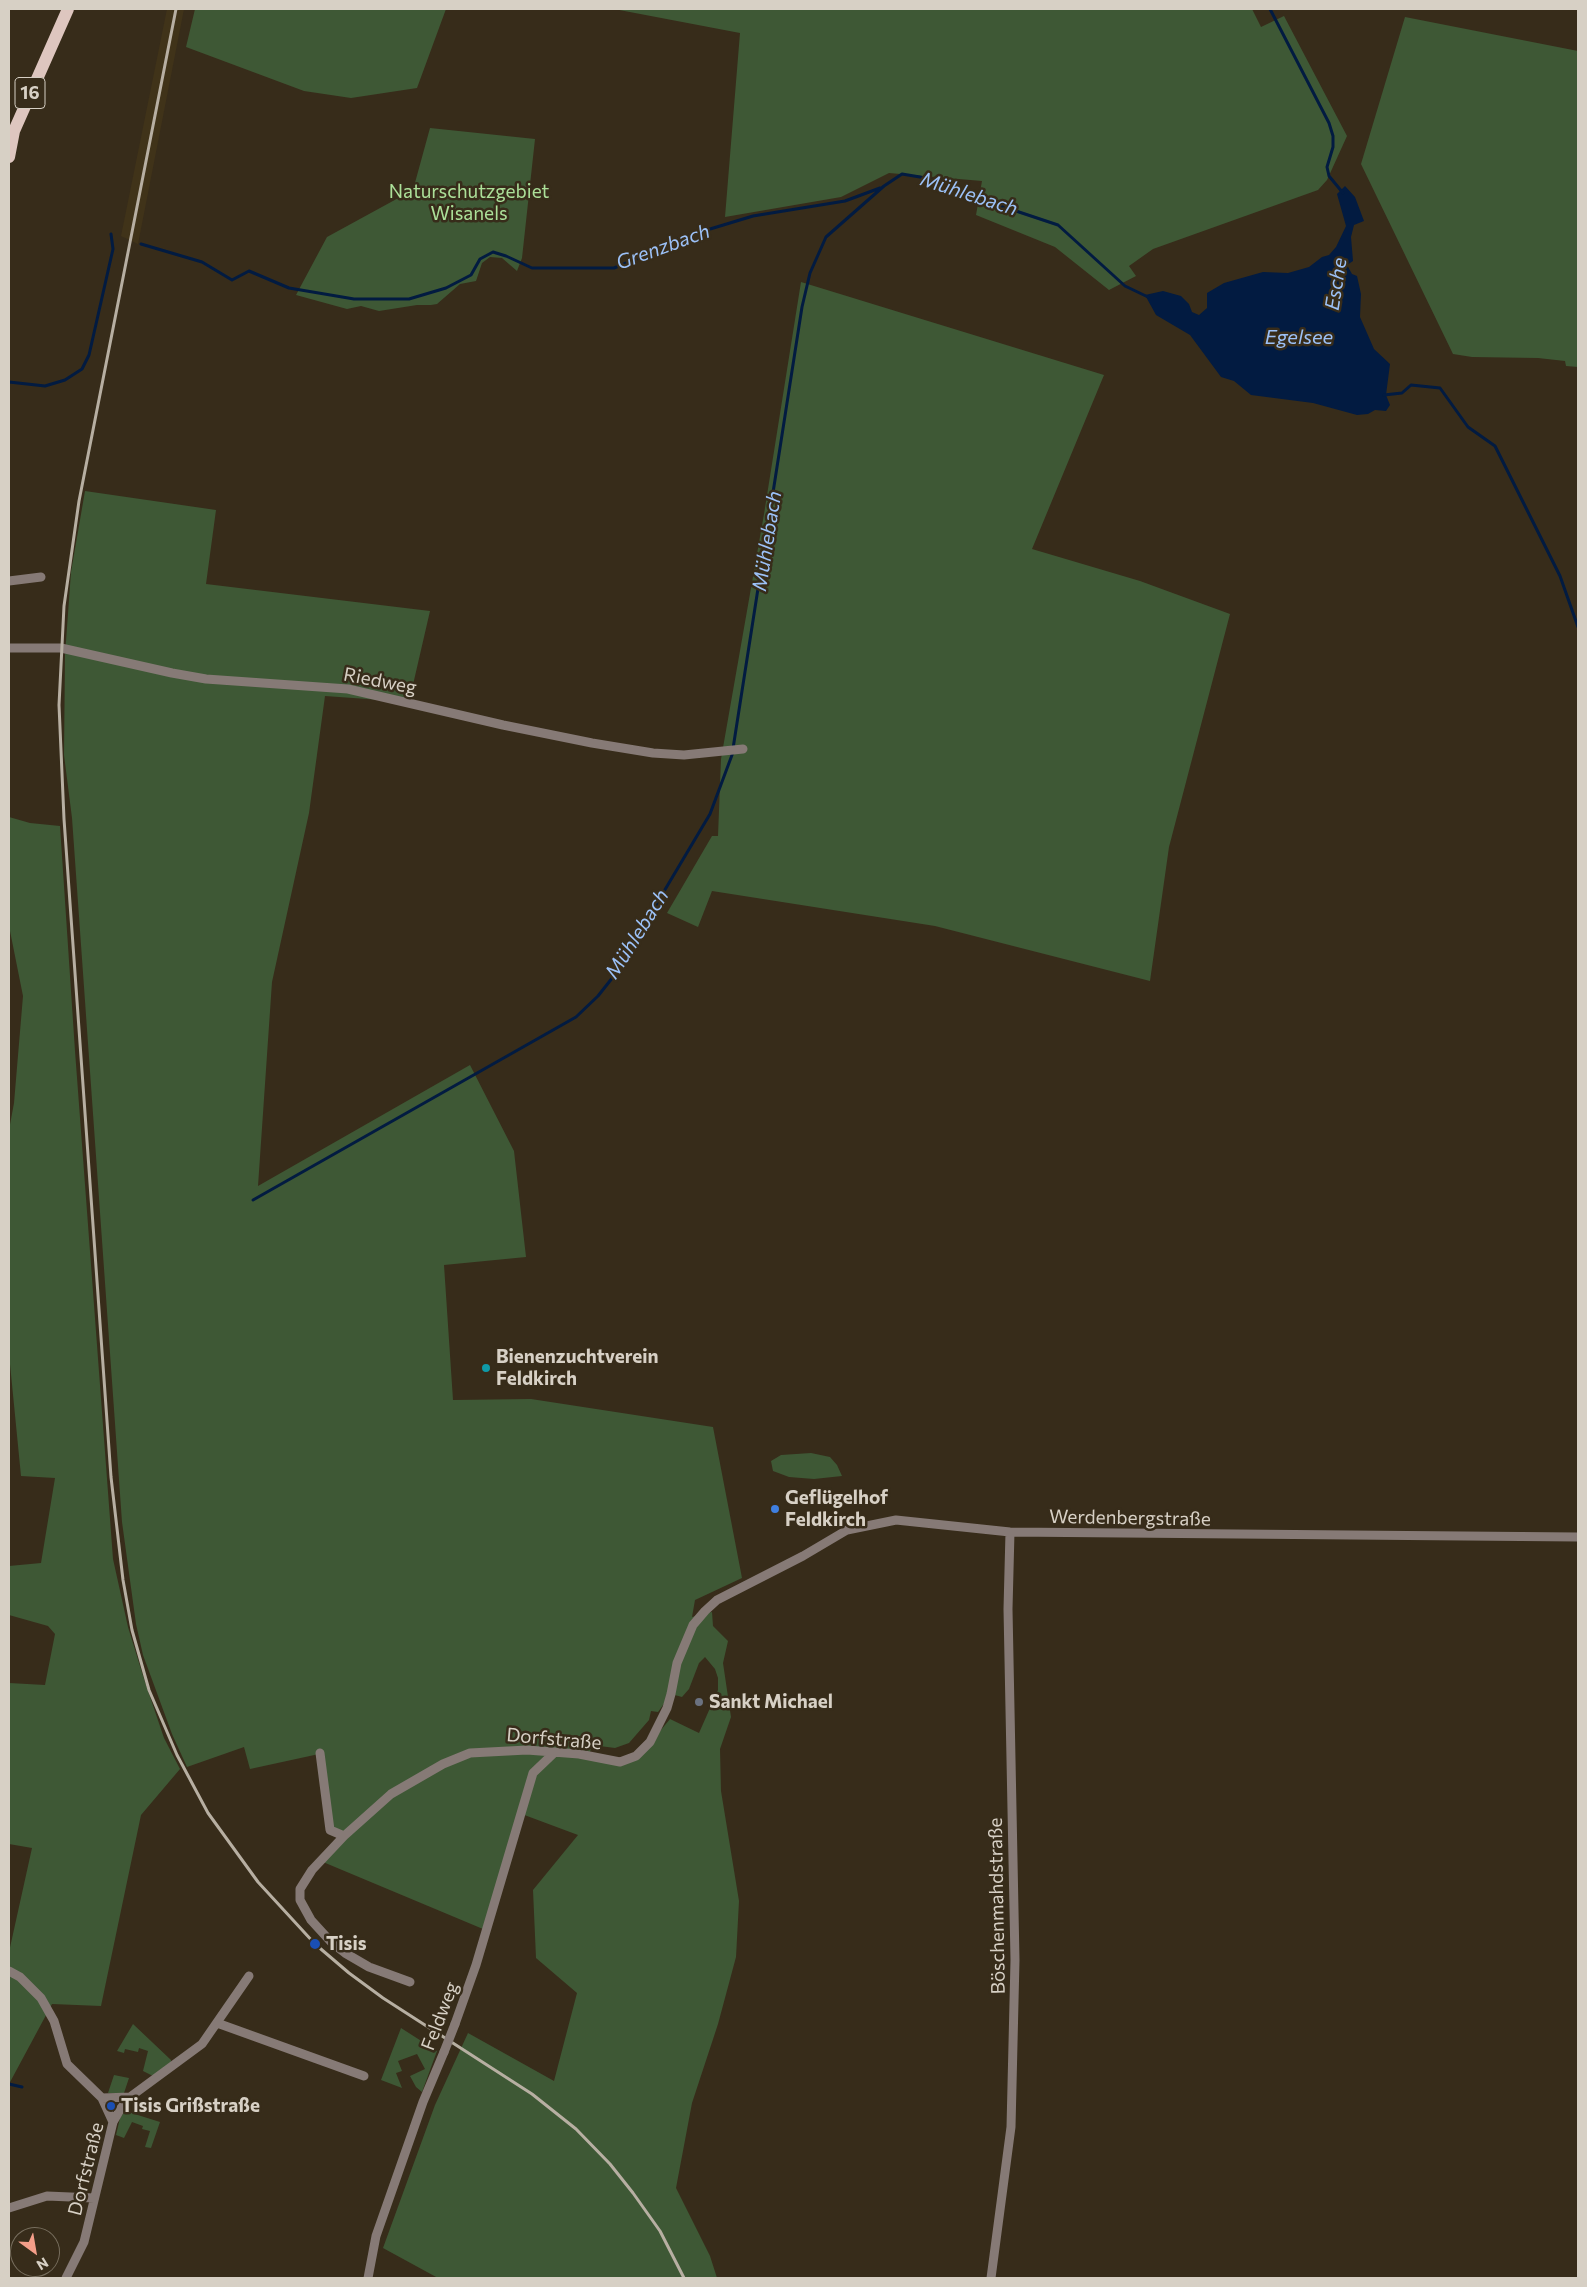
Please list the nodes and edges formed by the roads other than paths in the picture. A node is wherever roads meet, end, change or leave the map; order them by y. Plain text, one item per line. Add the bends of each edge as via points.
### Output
1 (68, 9) edge
2 (9, 157) edge
3 (41, 577) dead end
4 (9, 581) edge
5 (9, 648) edge
6 (736, 750) dead end
7 (1010, 1532) junction
8 (1578, 1538) edge
9 (705, 1611) joint
10 (528, 1750) junction
11 (554, 1752) junction
12 (320, 1753) dead end
13 (539, 1765) junction
14 (344, 1836) junction
15 (9, 1971) edge
16 (250, 1976) dead end
17 (410, 1982) dead end
18 (217, 2023) junction
19 (364, 2076) dead end
20 (130, 2097) junction
21 (102, 2098) junction
22 (113, 2122) junction
23 (94, 2198) junction
24 (9, 2208) edge
25 (66, 2278) edge
26 (368, 2278) edge
27 (991, 2278) edge

1 - 2 main road, 16 via 14,131
3 - 4 street
5 - 6 street, Riedweg via 61,648 206,679 348,689 530,730 653,753 684,755
7 - 8 street, Werdenbergstraße
7 - 9 street, Werdenbergstraße via 896,1520 869,1524 847,1530 717,1600
7 - 27 street, Böschenmahdstraße via 1008,1609 1015,1960 1012,2118
9 - 11 street, Dorfstraße via 693,1625 677,1662 666,1708 650,1742 636,1756 620,1762
10 - 11 street, Dorfstraße
10 - 13 street
10 - 14 street, Dorfstraße via 481,1752 455,1758 391,1794
11 - 13 street, Feldweg
12 - 14 street via 330,1830
13 - 26 street, Feldweg, bridge via 531,1781 476,1965 376,2236
14 - 17 street, Dorfstraße via 312,1870 300,1889 300,1900 311,1920 345,1953 369,1967
15 - 21 street via 20,1977 41,1998 54,2021 67,2064
16 - 18 street, Dorfstraße
18 - 19 street
18 - 20 street, Dorfstraße via 202,2044
20 - 21 street, Dorfstraße
20 - 22 street, Dorfstraße
21 - 22 street
22 - 23 street, Dorfstraße
23 - 24 street via 47,2196
23 - 25 street, Dorfstraße via 84,2242

